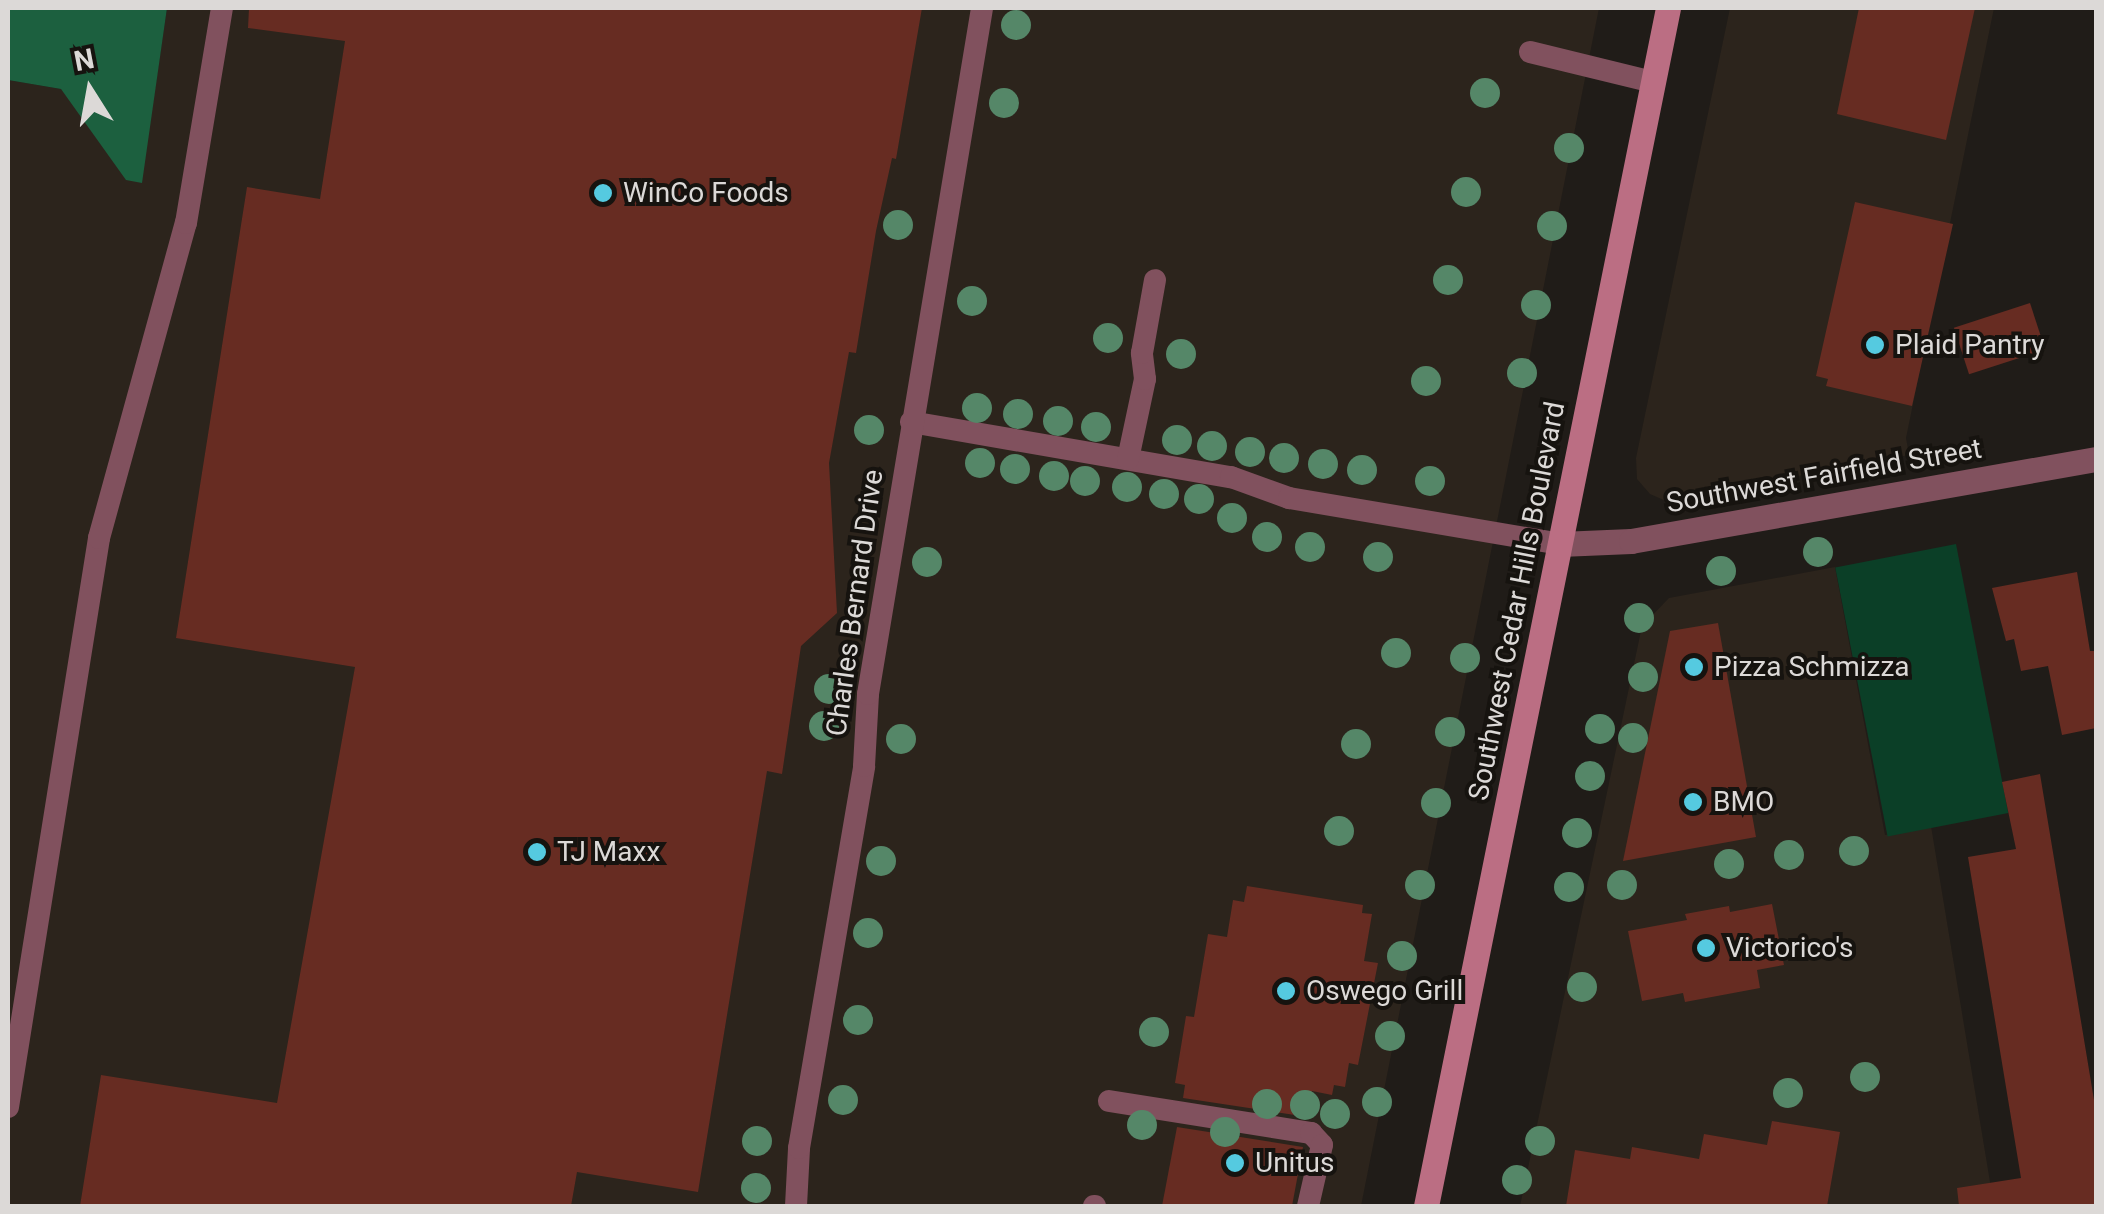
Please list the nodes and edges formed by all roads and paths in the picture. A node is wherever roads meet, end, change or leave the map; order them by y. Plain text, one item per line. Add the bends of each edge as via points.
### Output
1 (222, 8) edge
2 (982, 8) edge
3 (1668, 8) edge
4 (1530, 52) dead end
5 (1653, 82) junction
6 (1154, 280) dead end
7 (911, 422) junction
8 (1128, 459) junction
9 (2096, 459) edge
10 (1560, 544) junction
11 (1110, 1101) dead end
12 (8, 1107) edge
13 (796, 1206) edge
14 (1308, 1206) edge
15 (1426, 1206) edge

1 - 12 lane via 186,223 99,538
2 - 7 lane, Charles Bernard Drive
3 - 5 main road, Southwest Cedar Hills Boulevard
4 - 5 lane
5 - 10 main road, Southwest Cedar Hills Boulevard
6 - 8 lane
7 - 8 lane
7 - 13 lane, Charles Bernard Drive
8 - 10 lane via 1231,477 1289,498
9 - 10 street, Southwest Fairfield Street via 1631,541
10 - 15 main road, Southwest Cedar Hills Boulevard
11 - 14 lane via 1311,1132 1322,1145

